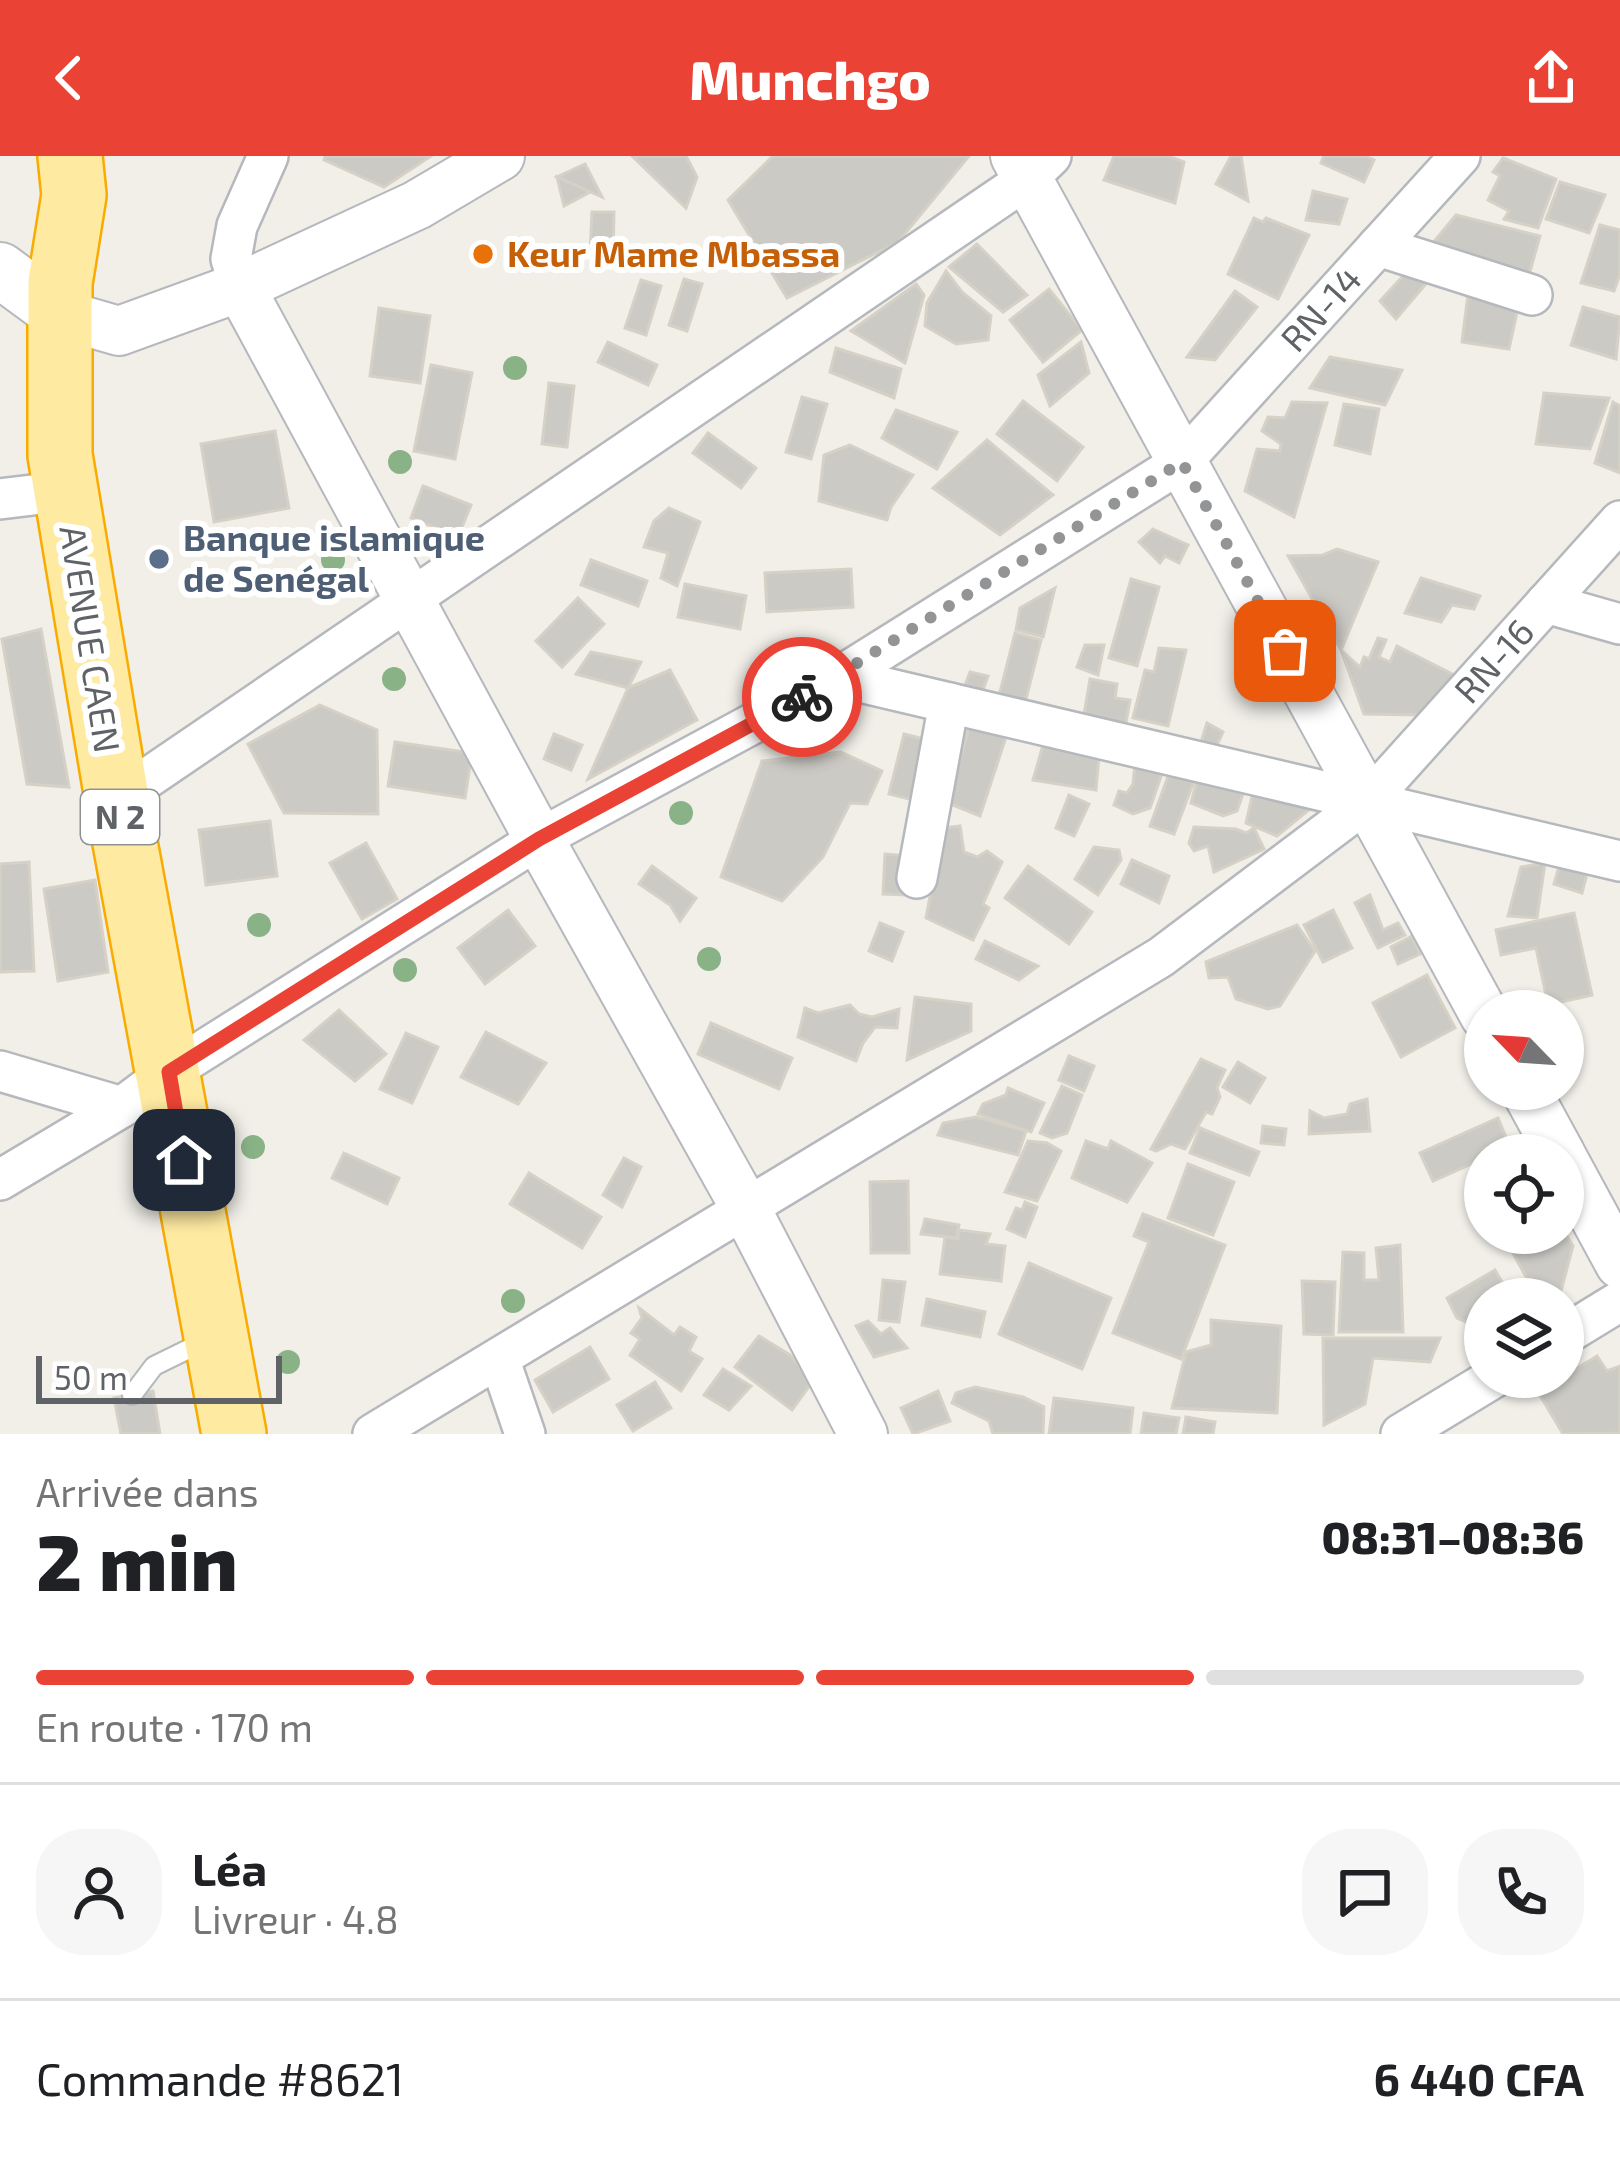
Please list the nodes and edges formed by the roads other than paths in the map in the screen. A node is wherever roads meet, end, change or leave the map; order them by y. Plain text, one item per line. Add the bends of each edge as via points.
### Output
1 (268, 156) edge
2 (500, 156) edge
3 (1460, 156) edge
4 (1031, 164) edge
5 (79, 169) edge
6 (1378, 246) junction
7 (0, 270) edge
8 (240, 287) junction
9 (1532, 295) dead end
10 (60, 314) junction
11 (1182, 462) junction
12 (66, 491) junction
13 (0, 499) edge
14 (1620, 521) edge
15 (412, 601) junction
16 (1546, 603) junction
17 (1620, 624) edge
18 (839, 677) junction
19 (950, 704) junction
20 (117, 799) junction
21 (1368, 802) junction
22 (539, 839) junction
23 (1620, 861) edge
24 (916, 878) dead end
25 (1471, 990) edge
26 (0, 1071) edge
27 (145, 1090) junction
28 (0, 1180) edge
29 (1584, 1198) edge
30 (746, 1209) junction
31 (1620, 1264) edge
32 (1620, 1301) edge
33 (1584, 1323) edge
34 (217, 1335) junction
35 (499, 1358) junction
36 (132, 1395) dead end
37 (1464, 1396) edge
38 (234, 1434) edge
39 (373, 1434) edge
40 (525, 1434) edge
41 (863, 1434) edge
42 (1401, 1434) edge

1 - 8 street via 237,226 231,259
2 - 8 street via 417,205
3 - 6 street, RN-14
4 - 11 street
4 - 15 street
5 - 10 highway, AVENUE CAEN / N 2
6 - 9 street
6 - 11 street, RN-14
7 - 10 main road
8 - 10 street via 119,331
8 - 15 street
10 - 12 highway, AVENUE CAEN / N 2
11 - 18 street, RN-14
11 - 21 street
12 - 13 street
12 - 20 highway, AVENUE CAEN / N 2
14 - 16 street, RN-16
15 - 20 street
15 - 22 street
16 - 17 street
16 - 21 street, RN-16
18 - 19 street
18 - 22 street, RN-14
19 - 21 street
19 - 24 street
20 - 27 highway, AVENUE CAEN / N 2
21 - 23 street
21 - 25 street
21 - 30 street, RN-16 via 1161,957
22 - 27 street, RN-14
22 - 30 street
26 - 27 street
27 - 28 street, RN-14
27 - 34 highway, AVENUE CAEN / N 2
29 - 31 street
30 - 35 street, RN-16
30 - 41 street
32 - 33 street
34 - 36 lane via 154,1366
34 - 38 highway, AVENUE CAEN / N 2
35 - 39 street, RN-16
35 - 40 street
37 - 42 street

